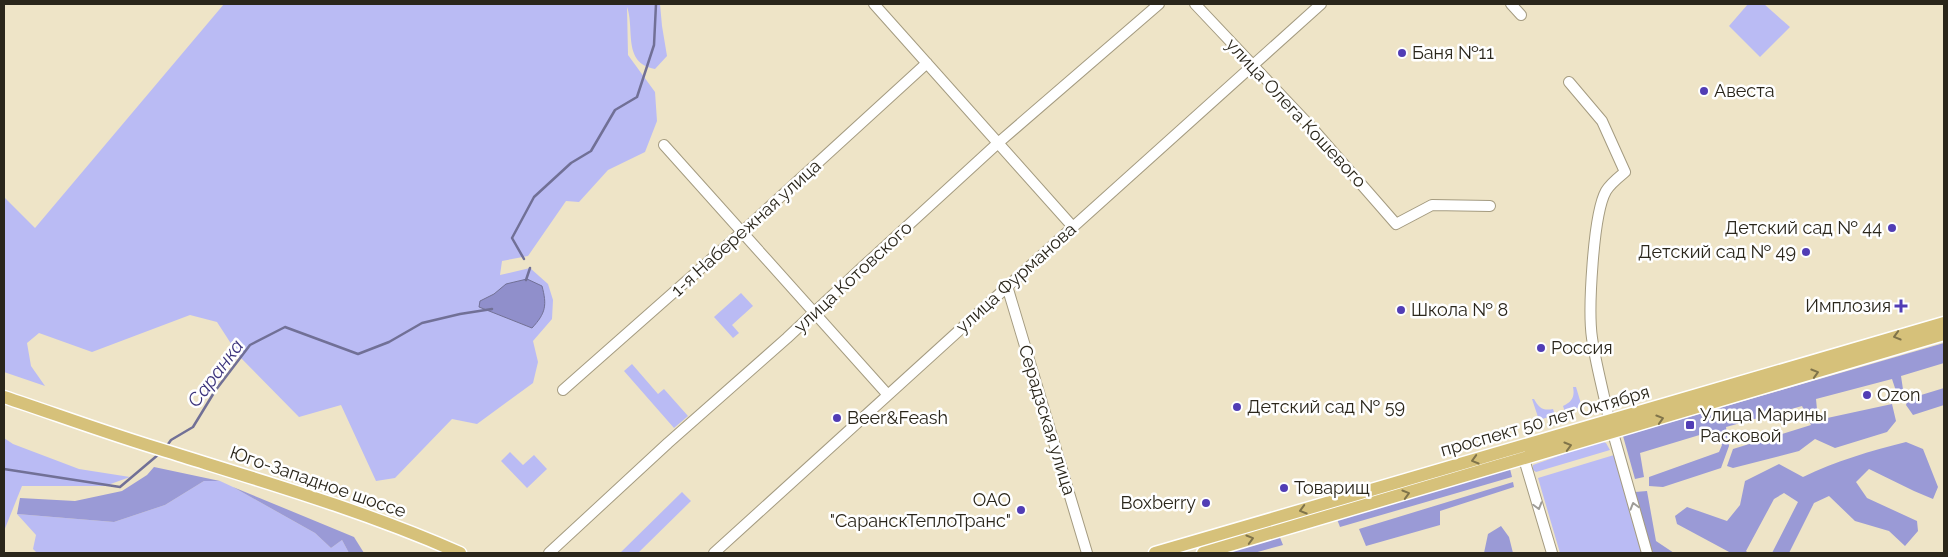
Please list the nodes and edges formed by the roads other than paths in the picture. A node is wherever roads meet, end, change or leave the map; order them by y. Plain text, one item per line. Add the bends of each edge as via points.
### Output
1 (874, 4) edge
2 (1160, 4) edge
3 (1195, 4) edge
4 (1321, 4) edge
5 (1512, 4) edge
6 (1521, 14) dead end
7 (927, 64) junction
8 (1252, 65) junction
9 (1569, 82) dead end
10 (998, 143) junction
11 (664, 144) dead end
12 (1490, 206) dead end
13 (1073, 227) junction
14 (742, 232) junction
15 (1007, 286) junction
16 (815, 311) junction
17 (1944, 323) edge
18 (1944, 334) edge
19 (563, 390) dead end
20 (888, 395) junction
21 (4, 397) edge
22 (1609, 420) junction
23 (1613, 433) junction
24 (1522, 446) junction
25 (1524, 459) junction
26 (460, 553) edge
27 (549, 553) edge
28 (714, 553) edge
29 (1088, 553) edge
30 (1155, 553) edge
31 (1204, 553) edge
32 (1552, 553) edge
33 (1647, 553) edge

1 - 7 street
2 - 10 street, улица Котовского
3 - 8 street, улица Олега Кошевого
4 - 8 street, улица Фурманова
5 - 6 street
7 - 10 street
7 - 14 street, 1-я Набережная улица
8 - 12 street, улица Олега Кошевого via 1396,224 1432,205
8 - 13 street, улица Фурманова
9 - 22 street via 1602,121 1625,172 1607,190 1595,240 1592,337
10 - 13 street
10 - 16 street, улица Котовского
11 - 14 street
13 - 15 street, улица Фурманова
14 - 16 street
14 - 19 street, 1-я Набережная улица
15 - 20 street, улица Фурманова
15 - 29 street, Серадзская улица
16 - 20 street
16 - 27 street, улица Котовского
17 -> 22 main road, проспект 50 лет Октября
23 -> 18 main road, проспект 50 лет Октября
20 - 28 street, улица Фурманова
21 - 26 main road, Юго-Западное шоссе via 382,521
22 - 23 main road
22 - 24 main road, проспект 50 лет Октября
25 -> 23 main road, проспект 50 лет Октября
33 -> 23 street
24 - 25 main road
24 -> 30 main road, проспект 50 лет Октября
31 -> 25 main road, проспект 50 лет Октября
25 -> 32 street

